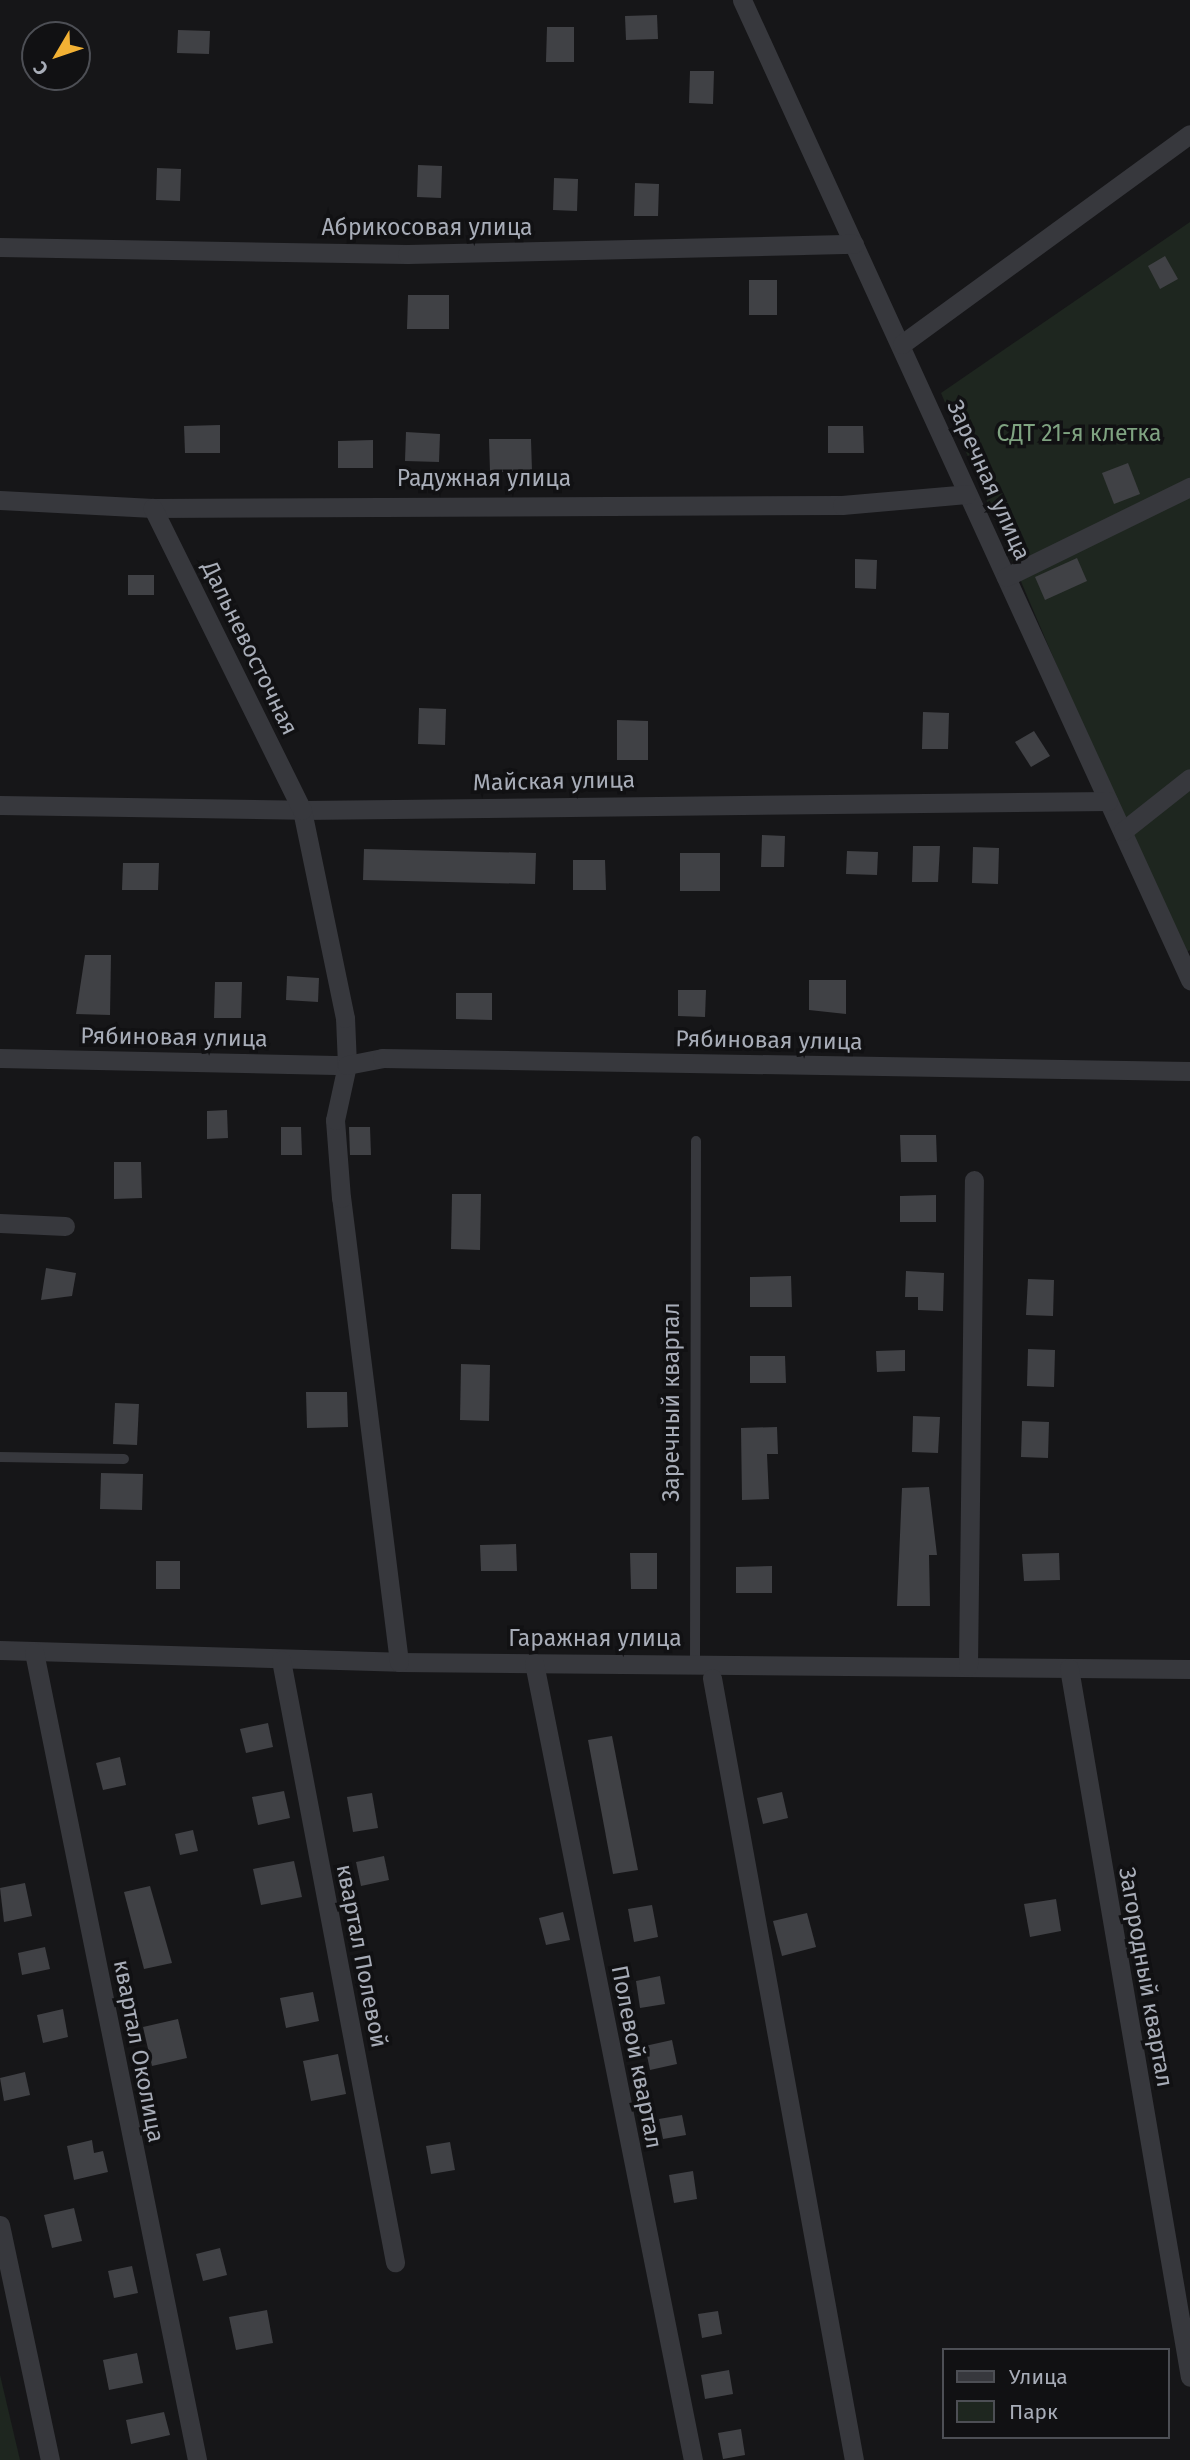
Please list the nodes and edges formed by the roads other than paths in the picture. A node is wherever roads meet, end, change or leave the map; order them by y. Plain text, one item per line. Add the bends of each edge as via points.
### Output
1 (742, 0) edge
2 (1190, 134) edge
3 (854, 244) junction
4 (0, 247) edge
5 (902, 344) junction
6 (1190, 487) edge
7 (967, 495) junction
8 (0, 500) edge
9 (153, 508) junction
10 (1006, 577) junction
11 (1190, 778) edge
12 (1108, 801) junction
13 (0, 805) edge
14 (302, 810) junction
15 (1123, 831) junction
16 (1190, 980) edge
17 (0, 1058) edge
18 (347, 1065) junction
19 (1190, 1071) edge
20 (696, 1141) dead end
21 (974, 1180) dead end
22 (0, 1223) edge
23 (65, 1226) dead end
24 (0, 1457) edge
25 (124, 1459) dead end
26 (0, 1650) edge
27 (34, 1652) junction
28 (281, 1660) junction
29 (399, 1662) junction
30 (695, 1662) junction
31 (534, 1663) junction
32 (968, 1666) junction
33 (1069, 1668) junction
34 (1190, 1670) edge
35 (712, 1678) dead end
36 (0, 2225) edge
37 (395, 2262) dead end
38 (1190, 2377) edge
39 (50, 2460) edge
40 (197, 2460) edge
41 (693, 2460) edge
42 (854, 2460) edge

1 - 3 street, Заречная улица
2 - 5 street
3 - 4 street, Абрикосовая улица via 407,254
3 - 5 street, Заречная улица
5 - 7 street, Заречная улица
6 - 10 street
7 - 9 street, Радужная улица via 842,505
7 - 10 street, Заречная улица
8 - 9 street, Радужная улица
9 - 14 street, Дальневосточная
10 - 12 street, Заречная улица
11 - 15 street
12 - 14 street, Майская улица
12 - 15 street, Заречная улица
13 - 14 street, Майская улица
14 - 18 street via 345,1018
15 - 16 street, Заречная улица
17 - 18 street, Рябиновая улица
18 - 19 street, Рябиновая улица via 382,1058
18 - 29 street via 335,1120 341,1198
20 - 30 lane, Заречный квартал
21 - 32 street
22 - 23 street
24 - 25 lane
26 - 27 street, Гаражная улица
27 - 28 street, Гаражная улица
27 - 40 street, квартал Околица
28 - 29 street, Гаражная улица
28 - 37 street, квартал Полевой
29 - 31 street, Гаражная улица
30 - 31 street, Гаражная улица
30 - 32 street, Гаражная улица
31 - 41 street, Полевой квартал
32 - 33 street, Гаражная улица
33 - 34 street, Гаражная улица
33 - 38 street, Загородный квартал
35 - 42 street
36 - 39 street

